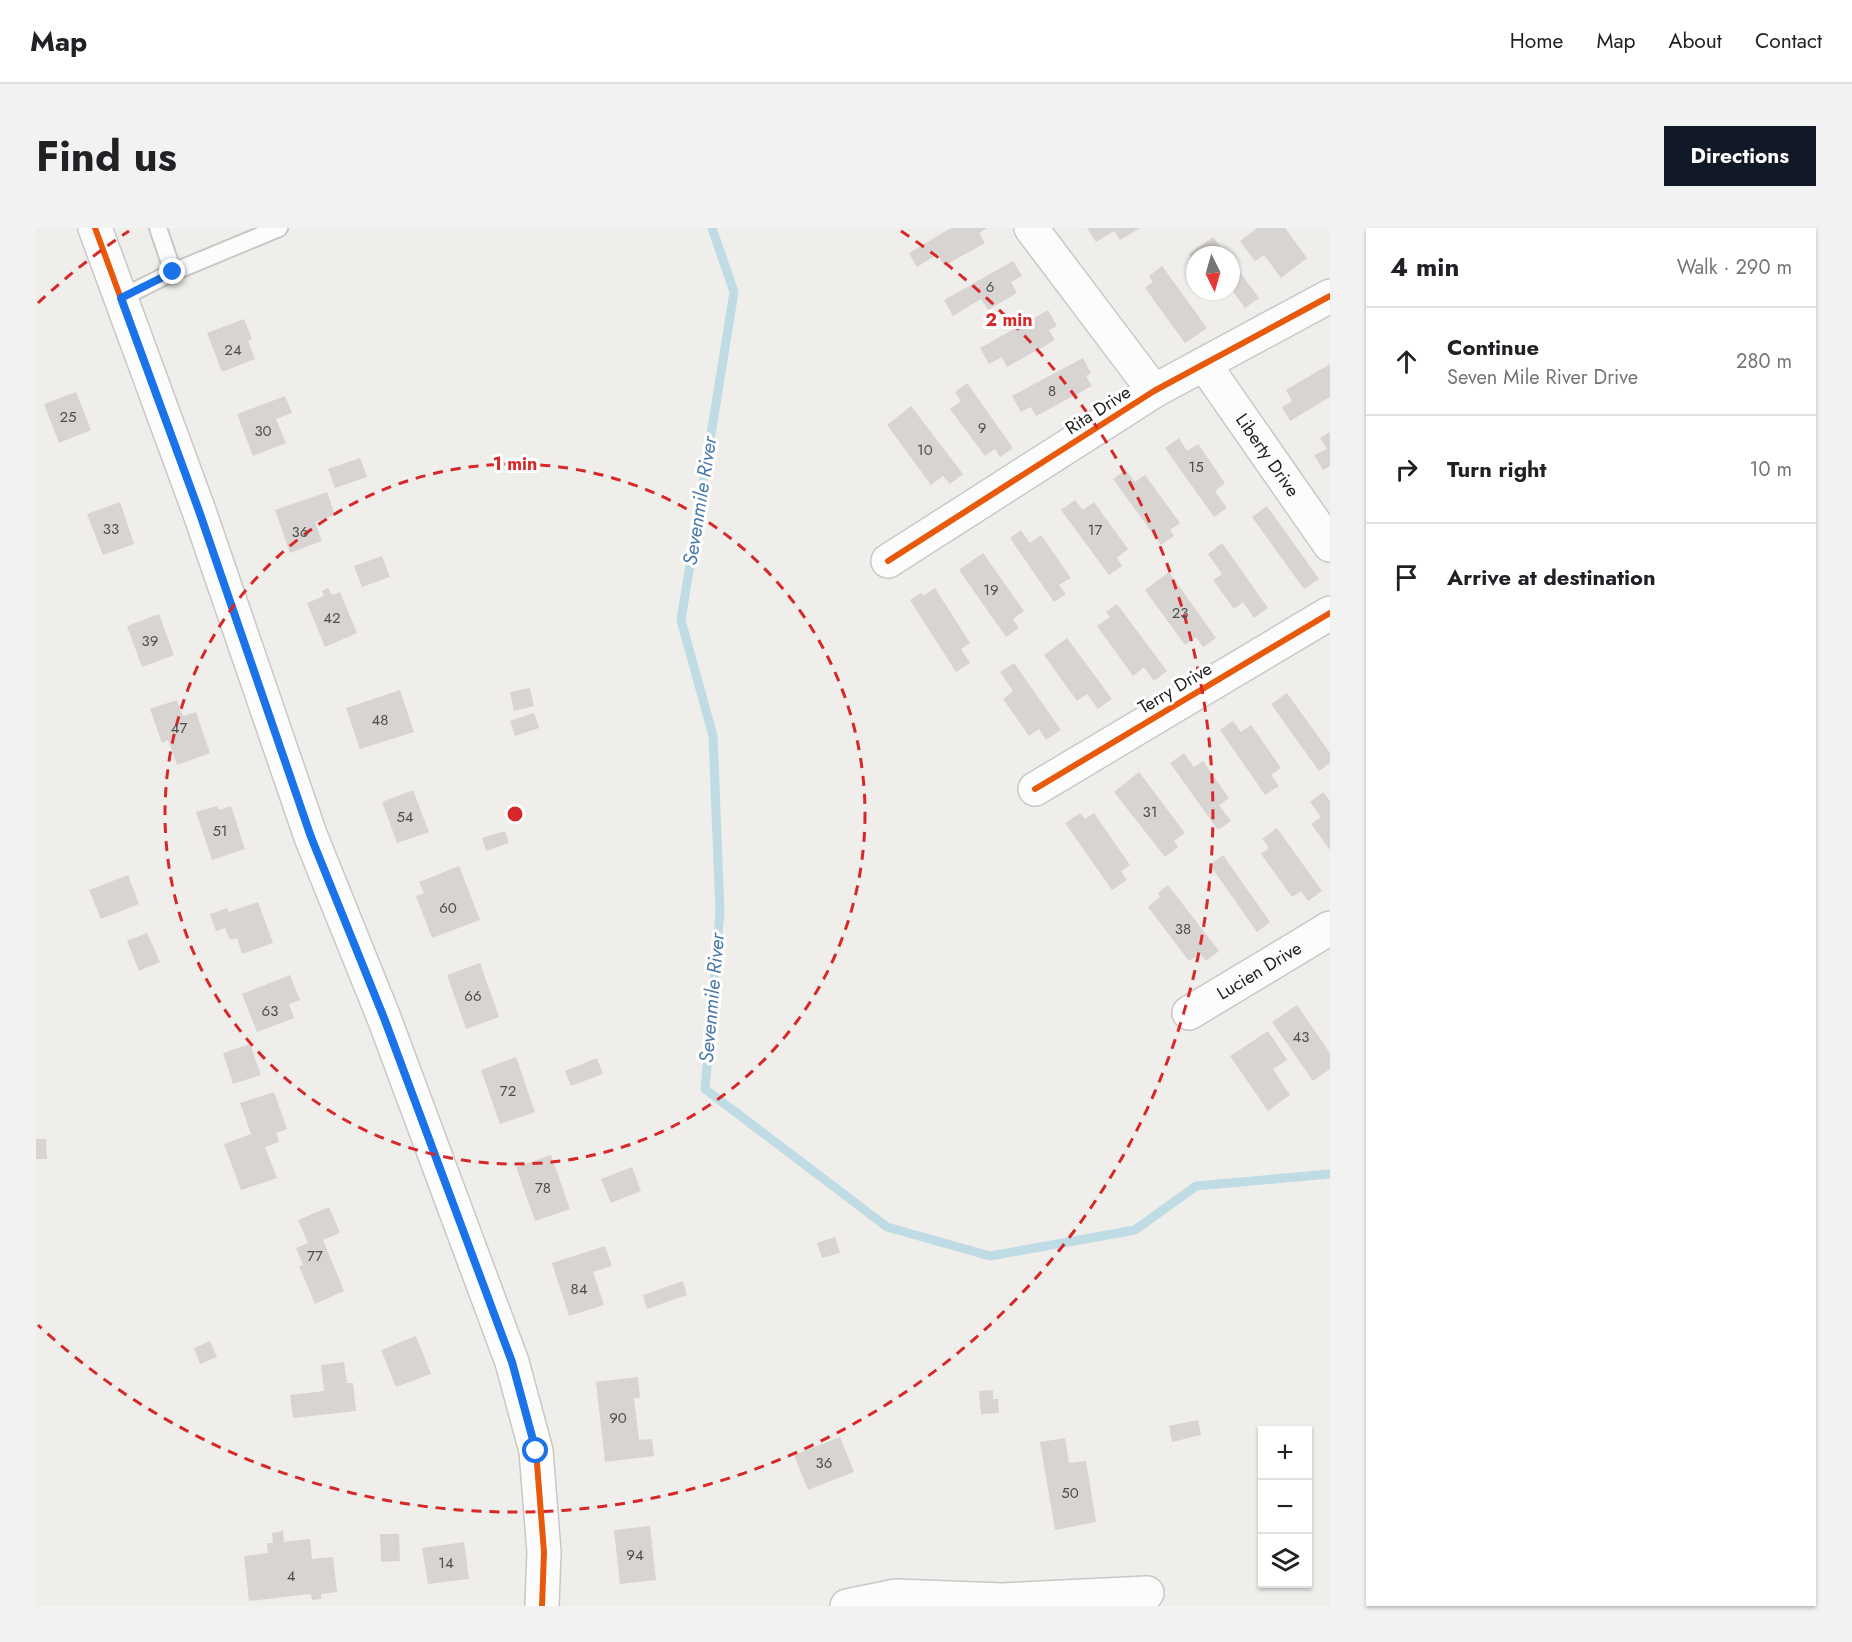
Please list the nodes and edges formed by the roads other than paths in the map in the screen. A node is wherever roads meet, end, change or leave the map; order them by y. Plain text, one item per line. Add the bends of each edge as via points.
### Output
1 (95, 228) edge
2 (158, 228) edge
3 (279, 228) edge
4 (1032, 228) edge
5 (173, 272) junction
6 (1330, 296) edge
7 (121, 298) junction
8 (1204, 364) junction
9 (1154, 392) junction
10 (1330, 545) edge
11 (888, 561) dead end
12 (1330, 613) edge
13 (1035, 789) dead end
14 (1330, 928) edge
15 (1189, 1012) dead end
16 (1147, 1593) dead end
17 (542, 1606) edge
18 (847, 1606) edge

1 - 7 street
2 - 5 lane
3 - 5 lane
4 - 9 street
5 - 7 lane
6 - 8 street, Rita Drive
7 - 17 street via 311,837 384,1018 512,1362 536,1451 544,1552
8 - 9 street, Rita Drive
8 - 10 street, Liberty Drive
9 - 11 street, Rita Drive
12 - 13 street, Terry Drive
14 - 15 street, Lucien Drive
16 - 18 street via 1001,1600 896,1596

